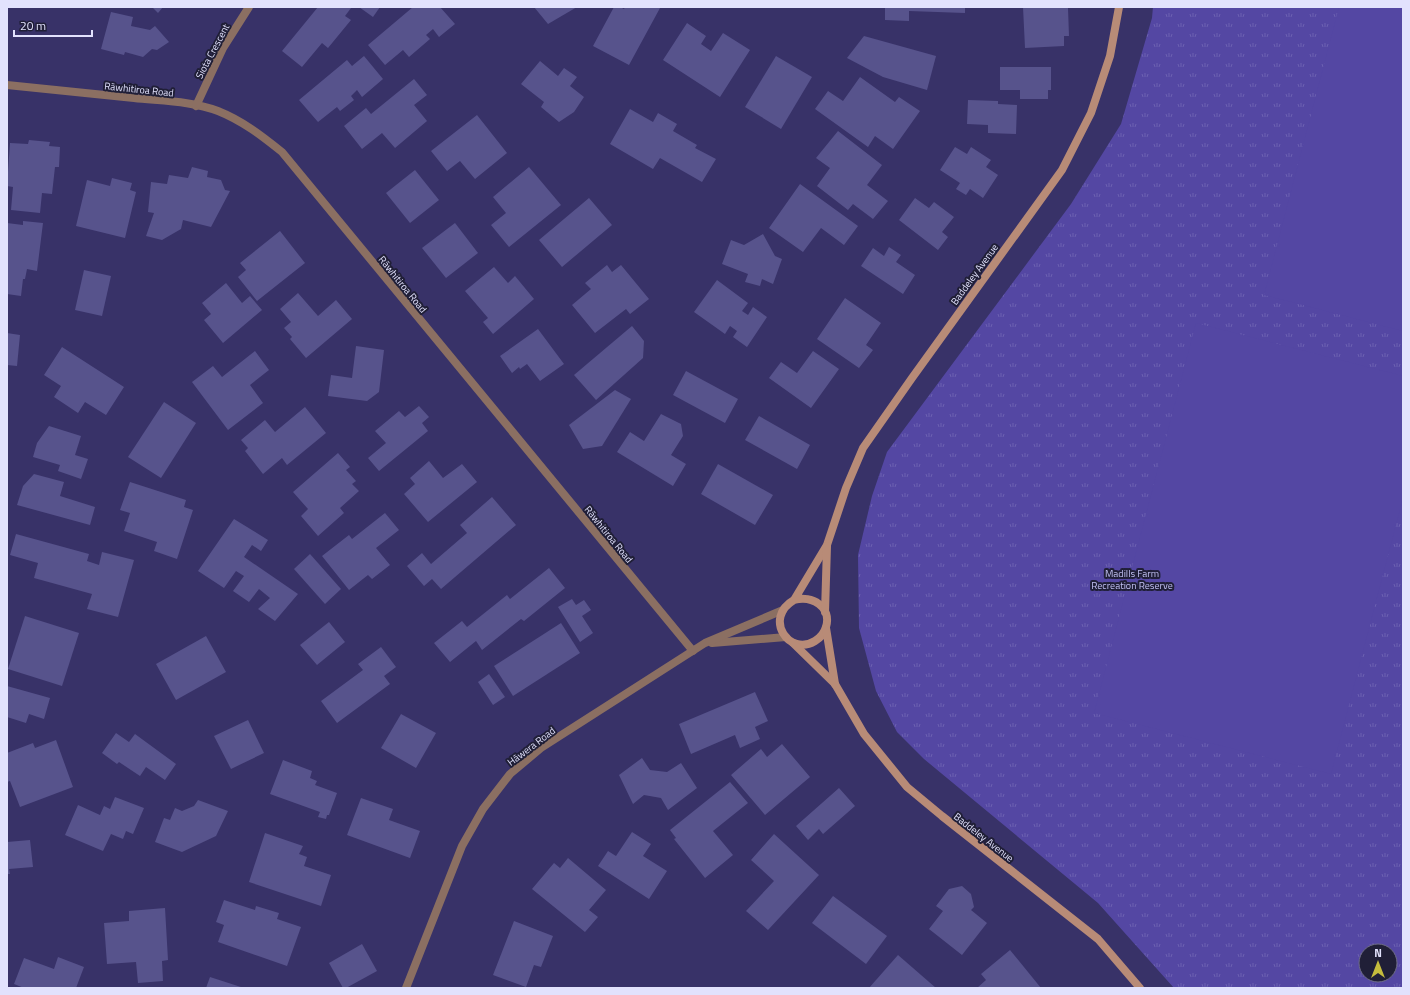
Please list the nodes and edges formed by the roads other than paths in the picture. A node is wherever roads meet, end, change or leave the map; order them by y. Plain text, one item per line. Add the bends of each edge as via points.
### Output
1 (250, 7) edge
2 (1119, 7) edge
3 (7, 85) edge
4 (196, 106) junction
5 (827, 545) junction
6 (794, 600) junction
7 (783, 610) junction
8 (825, 613) junction
9 (826, 626) junction
10 (789, 640) junction
11 (705, 643) junction
12 (693, 651) junction
13 (835, 684) junction
14 (406, 988) edge
15 (1140, 988) edge

1 - 4 street, Siota Crescent via 223,48
2 - 5 street, Baddeley Avenue via 1110,56 1091,113 1062,170 863,448 846,488
3 - 4 street, Rāwhitiroa Road
4 - 12 street, Rāwhitiroa Road via 217,111 240,121 282,152
5 - 6 street, Baddeley Avenue
5 - 8 street, Baddeley Avenue
6 - 7 street
6 - 8 street via 810,599 822,606
7 - 10 street via 780,624
7 - 11 street, Hāwera Road
8 - 9 street
9 - 10 street via 823,634 813,643 806,645
9 - 13 street, Baddeley Avenue
10 - 11 street, Hāwera Road
10 - 13 street, Baddeley Avenue
11 - 12 street, Hāwera Road
12 - 14 street, Hāwera Road via 541,748 510,774 483,808 462,846
13 - 15 street, Baddeley Avenue via 864,734 907,787 1098,939

